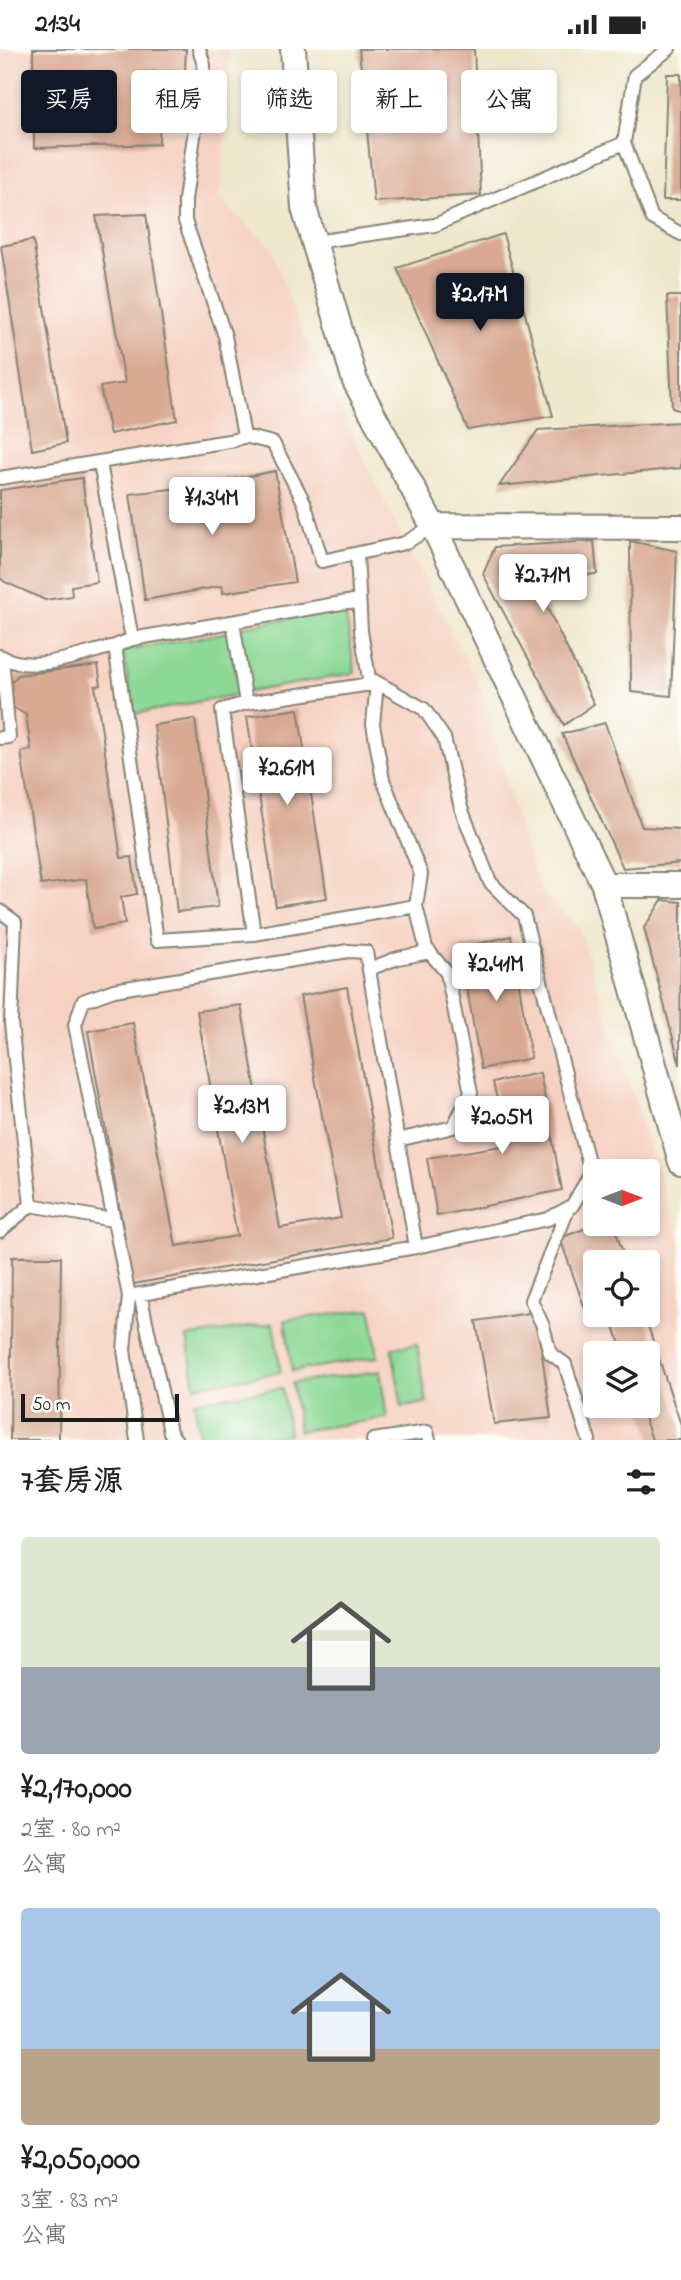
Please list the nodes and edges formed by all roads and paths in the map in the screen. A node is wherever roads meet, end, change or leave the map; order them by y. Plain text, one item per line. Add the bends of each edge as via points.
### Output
1 (199, 49) edge
2 (293, 49) edge
3 (669, 49) edge
4 (624, 143) junction
5 (681, 234) edge
6 (314, 242) junction
7 (244, 436) junction
8 (100, 463) junction
9 (0, 478) edge
10 (433, 526) junction
11 (681, 527) edge
12 (357, 554) junction
13 (359, 600) junction
14 (233, 622) junction
15 (132, 639) junction
16 (115, 646) junction
17 (1, 657) edge
18 (377, 683) junction
19 (246, 703) junction
20 (0, 738) edge
21 (604, 885) junction
22 (681, 885) edge
23 (416, 906) junction
24 (0, 911) edge
25 (254, 934) junction
26 (430, 952) junction
27 (369, 969) junction
28 (398, 1140) junction
29 (681, 1162) edge
30 (31, 1205) junction
31 (569, 1207) junction
32 (112, 1220) junction
33 (0, 1231) edge
34 (416, 1247) junction
35 (134, 1295) junction
36 (137, 1440) edge
37 (176, 1440) edge
38 (373, 1440) edge
39 (429, 1440) edge
40 (589, 1440) edge

1 - 7 lane via 204,65 185,221 225,336
2 - 6 street via 304,208
3 - 4 lane via 635,75
4 - 5 lane via 652,218
4 - 6 lane via 435,225
6 - 10 street via 355,381
7 - 8 lane
7 - 12 lane via 273,443 304,502 322,561
8 - 9 lane
8 - 15 lane
10 - 11 street
10 - 12 lane via 405,543
10 - 21 street
12 - 13 lane
13 - 14 lane
13 - 18 lane via 369,678
14 - 15 lane
14 - 19 lane
15 - 16 lane
16 - 17 lane via 43,663 12,663
16 - 25 lane via 157,940
17 - 20 lane via 9,737
18 - 19 lane
18 - 23 lane via 373,724 383,780 421,874
18 - 31 lane via 424,709 444,738 461,809 491,882 524,916 591,1173
19 - 25 lane via 222,710
21 - 22 street
21 - 29 street
23 - 25 lane
23 - 26 lane
24 - 30 lane via 15,922 11,1023
26 - 27 lane
26 - 28 lane via 447,973 471,1093 453,1127
27 - 28 lane
27 - 32 lane via 366,952 348,951 114,990 83,1000 75,1025
28 - 34 lane
30 - 32 lane
30 - 33 lane
31 - 34 lane via 548,1219
31 - 40 lane via 531,1300 550,1353 565,1364
32 - 35 lane
34 - 35 lane
35 - 36 lane via 124,1350
35 - 37 lane via 170,1432
38 - 39 lane via 427,1432

